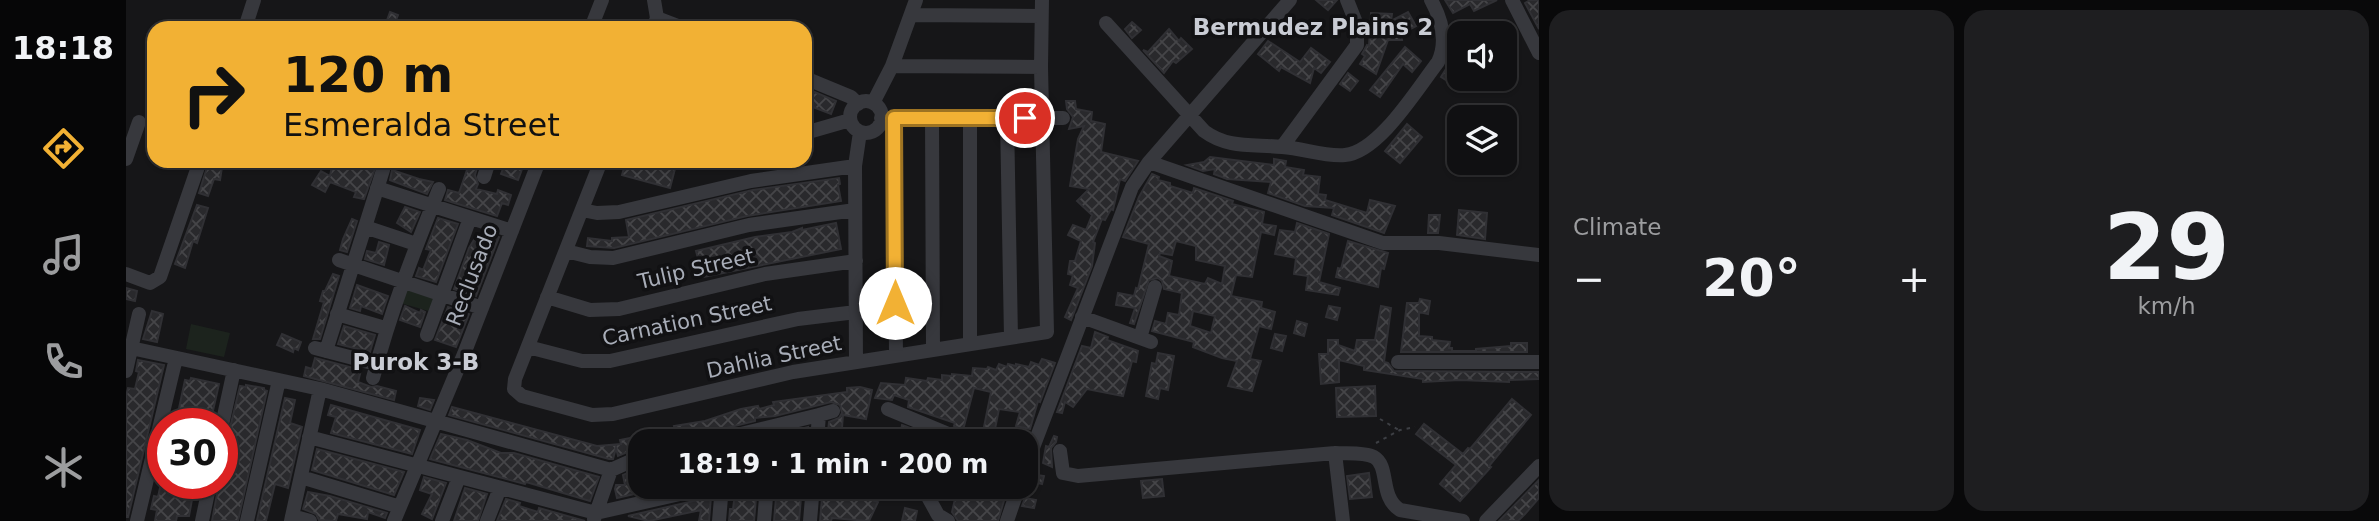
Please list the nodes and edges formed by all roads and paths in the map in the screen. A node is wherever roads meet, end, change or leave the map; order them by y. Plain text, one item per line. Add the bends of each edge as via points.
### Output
1 (254, 0) edge
2 (602, 0) edge
3 (654, 0) edge
4 (916, 0) edge
5 (994, 0) edge
6 (1042, 0) edge
7 (1290, 0) edge
8 (1347, 0) edge
9 (1431, 0) edge
10 (1512, 0) edge
11 (911, 15) junction
12 (993, 16) junction
13 (1041, 16) junction
14 (247, 21) edge
15 (594, 21) edge
16 (655, 21) edge
17 (1106, 23) dead end
18 (1539, 53) edge
19 (892, 66) junction
20 (1041, 67) junction
21 (812, 81) edge
22 (865, 103) junction
23 (1191, 116) junction
24 (888, 118) junction
25 (932, 118) junction
26 (970, 118) junction
27 (1007, 118) junction
28 (1043, 118) junction
29 (1063, 118) dead end
30 (850, 120) junction
31 (139, 122) dead end
32 (812, 130) edge
33 (860, 132) junction
34 (1282, 146) junction
35 (126, 159) edge
36 (1149, 162) junction
37 (855, 166) junction
38 (198, 168) edge
39 (487, 168) edge
40 (535, 168) edge
41 (598, 168) edge
42 (383, 170) dead end
43 (484, 177) dead end
44 (377, 188) junction
45 (439, 189) dead end
46 (432, 205) junction
47 (582, 210) junction
48 (855, 210) junction
49 (470, 218) junction
50 (365, 228) junction
51 (512, 231) junction
52 (416, 244) junction
53 (566, 251) junction
54 (1539, 255) edge
55 (856, 261) junction
56 (346, 262) junction
57 (126, 274) edge
58 (402, 281) junction
59 (1155, 287) dead end
60 (442, 295) junction
61 (547, 298) junction
62 (482, 308) junction
63 (856, 312) junction
64 (139, 314) dead end
65 (337, 314) junction
66 (1082, 317) junction
67 (385, 328) junction
68 (427, 335) dead end
69 (1011, 338) junction
70 (970, 344) junction
71 (528, 346) junction
72 (131, 348) junction
73 (933, 350) junction
74 (896, 356) junction
75 (176, 358) junction
76 (856, 362) junction
77 (1398, 362) dead end
78 (1539, 362) edge
79 (234, 370) junction
80 (126, 371) edge
81 (279, 380) junction
82 (320, 389) junction
83 (226, 408) edge
84 (888, 408) dead end
85 (1380, 419) dead end
86 (434, 422) junction
87 (921, 424) junction
88 (1415, 427) dead end
89 (785, 429) edge
90 (821, 429) edge
91 (920, 429) edge
92 (934, 429) edge
93 (1400, 430) junction
94 (1038, 433) edge
95 (309, 437) junction
96 (1059, 451) dead end
97 (1335, 453) junction
98 (1361, 455) junction
99 (628, 462) edge
100 (416, 466) junction
101 (1538, 468) edge
102 (611, 470) junction
103 (301, 477) junction
104 (459, 477) junction
105 (500, 488) junction
106 (207, 499) edge
107 (665, 499) edge
108 (721, 499) edge
109 (767, 499) edge
110 (812, 499) edge
111 (929, 499) edge
112 (1015, 499) edge
113 (397, 514) edge
114 (595, 517) edge
115 (292, 518) edge
116 (137, 521) edge
117 (202, 521) edge
118 (247, 521) edge
119 (310, 521) edge
120 (442, 521) edge
121 (487, 521) edge
122 (719, 521) edge
123 (764, 521) edge
124 (810, 521) edge
125 (948, 521) edge
126 (1007, 521) edge
127 (1343, 521) edge
128 (1463, 521) edge
129 (1486, 521) edge

1 - 14 street
2 - 15 street
3 - 16 street
4 - 11 street
5 - 12 street
6 - 13 street
7 - 23 street
8 - 34 street via 1357,25 1357,45
9 - 34 street via 1440,20 1443,52 1370,146 1344,155
10 - 18 street
11 - 12 street
11 - 19 street
12 - 13 street
13 - 20 street
17 - 23 street
19 - 20 street
19 - 22 street
20 - 28 street
21 - 22 street
22 - 24 street
22 - 30 street via 851,111
23 - 34 street via 1223,142
23 - 36 street
24 - 25 street
24 - 33 street via 872,132
24 - 74 street
25 - 26 street
25 - 73 street
26 - 27 street
26 - 70 street
27 - 28 street
27 - 69 street
28 - 29 street
28 - 69 street, Dahlia Street via 1047,332
30 - 32 street
30 - 33 street
31 - 35 street
33 - 37 street
36 - 54 street via 1383,243 1439,243
36 - 66 street via 1128,196
37 - 47 street via 751,181 619,212
37 - 48 street
38 - 57 street via 160,277 150,283
39 - 43 street
40 - 51 street, Reclusado
41 - 47 street
42 - 44 street
44 - 46 street
44 - 50 street
45 - 46 street
46 - 49 street
46 - 52 street
47 - 53 street
48 - 53 street via 760,223 613,258
48 - 55 street
49 - 51 street
49 - 60 street
50 - 52 street
50 - 56 street
51 - 62 street, Reclusado
52 - 58 street
53 - 61 street
55 - 61 street, Tulip Street via 765,274 619,309 590,310
55 - 63 street
56 - 58 street
56 - 65 street
58 - 60 street
58 - 67 street
59 - 66 street via 1146,340
60 - 62 street
60 - 68 street
61 - 71 street
62 - 86 street, Reclusado
63 - 71 street, Carnation Street via 798,319 610,361 582,361
63 - 76 street
64 - 72 street
65 - 67 street
65 - 67 street via 320,349 374,371
66 - 94 street
69 - 70 street, Dahlia Street
70 - 73 street, Dahlia Street
71 - 76 street, Dahlia Street via 514,390 592,415
72 - 75 street
72 - 80 street
73 - 74 street, Dahlia Street
74 - 76 street, Dahlia Street
75 - 79 street
75 - 116 street
77 - 78 street
79 - 81 street
79 - 83 street
81 - 82 street
81 - 118 street
82 - 86 street
82 - 95 street
84 - 87 street
85 - 93 path
86 - 100 street, Reclusado
86 - 102 street
87 - 91 street
87 - 92 street
88 - 93 path
89 - 90 street via 826,413
93 - 98 path
95 - 100 street
95 - 103 street
96 - 97 street via 1063,473 1078,476
97 - 98 street
97 - 127 street
98 - 128 street via 1372,456 1381,464 1394,506
99 - 102 street
100 - 104 street
100 - 113 street, Reclusado
101 - 129 street
102 - 114 street
103 - 113 street
103 - 115 street
104 - 105 street
104 - 120 street
105 - 114 street
105 - 121 street
106 - 117 street
107 - 114 street
108 - 122 street
109 - 123 street
110 - 124 street
111 - 125 street
112 - 126 street
115 - 119 street

